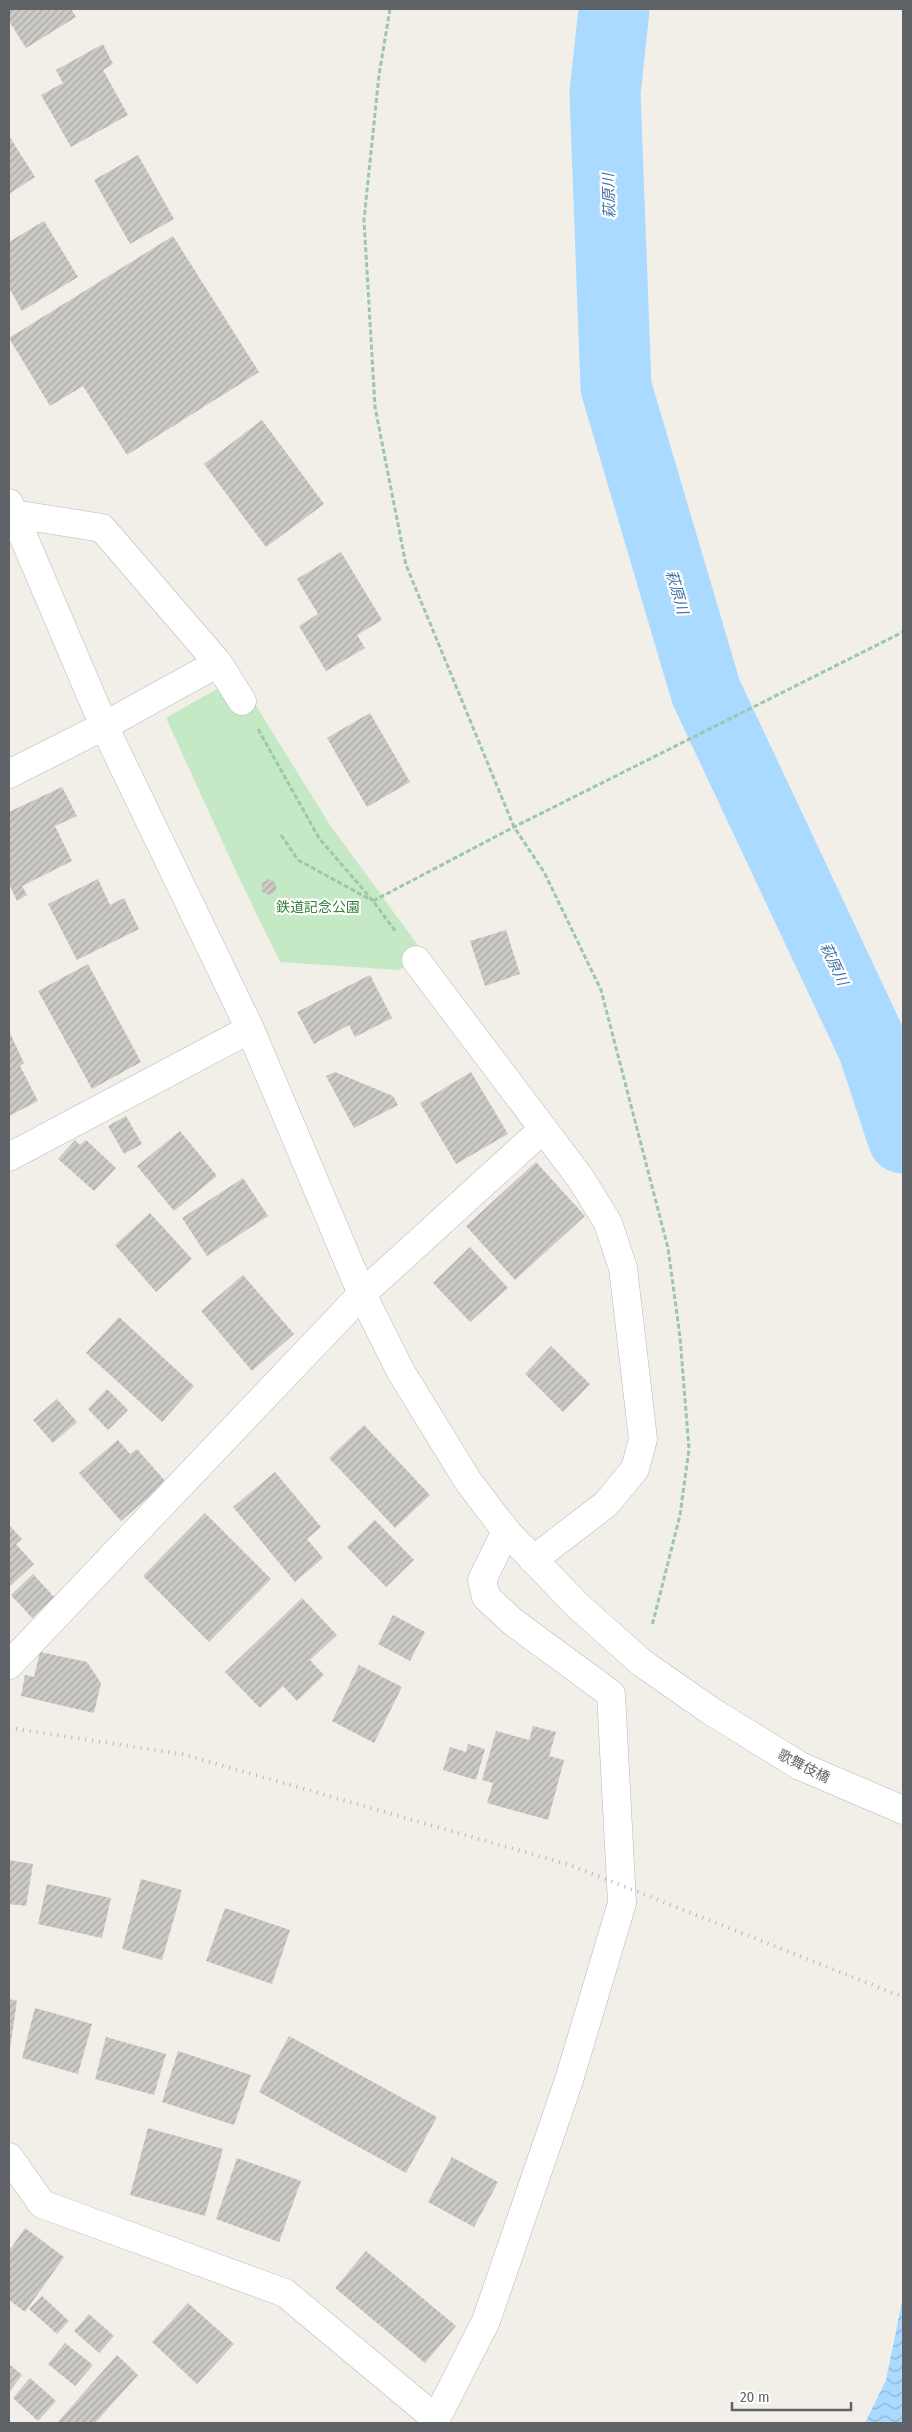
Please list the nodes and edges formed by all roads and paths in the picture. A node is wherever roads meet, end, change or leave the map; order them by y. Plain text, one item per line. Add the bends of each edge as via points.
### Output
1 (390, 9) edge
2 (11, 509) edge
3 (903, 632) edge
4 (218, 662) junction
5 (242, 701) joint
6 (104, 726) junction
7 (9, 774) edge
8 (514, 827) junction
9 (281, 834) dead end
10 (373, 901) junction
11 (416, 960) dead end
12 (250, 1029) junction
13 (542, 1130) junction
14 (9, 1157) edge
15 (362, 1294) junction
16 (506, 1531) junction
17 (534, 1560) junction
18 (642, 1663) junction
19 (9, 1666) edge
20 (903, 1810) edge
21 (9, 2158) edge
22 (434, 2421) edge

1 - 8 path via 379,75 364,220 374,407 406,565
2 - 4 street via 102,528
2 - 6 street, 歌舞伎橋
3 - 8 path
4 - 5 street
4 - 6 street
5 - 10 path via 319,838
6 - 7 street
6 - 12 street, 歌舞伎橋
8 - 10 path
8 - 18 path via 544,872 601,990 668,1248 680,1337 689,1449 680,1515
9 - 10 path via 298,860
11 - 13 street
12 - 14 street
12 - 15 street, 歌舞伎橋
13 - 15 street
13 - 17 street via 581,1179 608,1223 623,1268 643,1440 635,1469 606,1504
15 - 16 street, 歌舞伎橋 via 401,1372 468,1481
15 - 19 street
16 - 17 street, 歌舞伎橋
16 - 22 street via 482,1580 486,1597 513,1622 611,1694 622,1903 569,2080 486,2321
17 - 18 street, 歌舞伎橋 via 577,1605
18 - 20 street, 歌舞伎橋 via 711,1711 800,1766
21 - 22 street via 42,2204 285,2293

